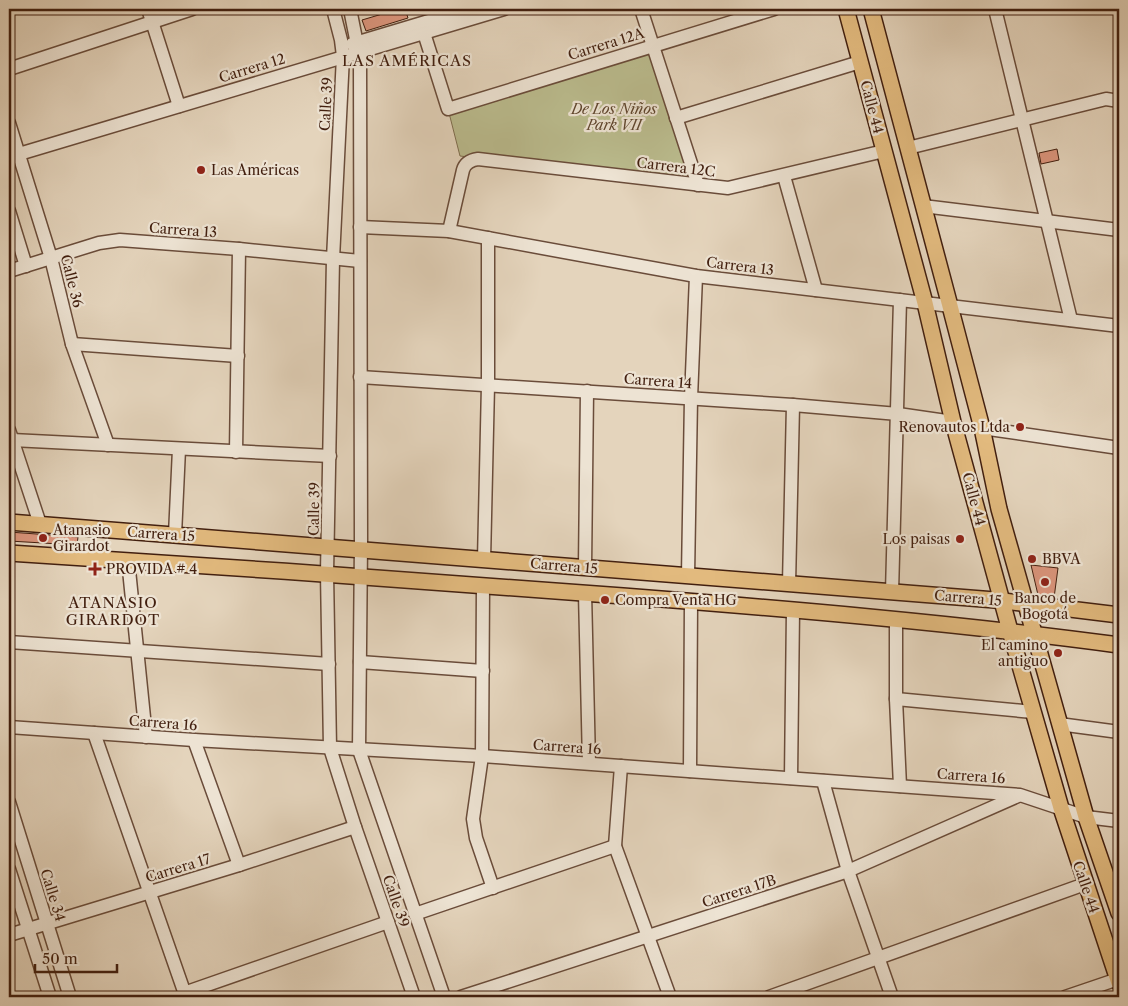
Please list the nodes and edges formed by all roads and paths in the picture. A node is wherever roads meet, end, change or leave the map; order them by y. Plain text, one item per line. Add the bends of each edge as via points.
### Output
1 (148, 9) edge
2 (192, 9) edge
3 (333, 9) edge
4 (350, 9) edge
5 (504, 9) edge
6 (640, 9) edge
7 (774, 9) edge
8 (846, 9) edge
9 (871, 9) edge
10 (995, 9) edge
11 (463, 10) edge
12 (153, 22) junction
13 (424, 33) junction
14 (652, 45) junction
15 (358, 47) junction
16 (343, 51) junction
17 (860, 62) junction
18 (9, 69) edge
19 (1119, 101) edge
20 (179, 106) junction
21 (676, 118) junction
22 (1021, 119) junction
23 (9, 123) edge
24 (908, 148) junction
25 (884, 151) junction
26 (14, 156) edge
27 (784, 176) junction
28 (698, 185) junction
29 (923, 206) junction
30 (9, 211) edge
31 (1046, 221) junction
32 (360, 227) junction
33 (1119, 230) edge
34 (449, 231) junction
35 (488, 238) junction
36 (240, 249) junction
37 (51, 258) junction
38 (333, 259) junction
39 (360, 261) junction
40 (26, 266) junction
41 (9, 271) edge
42 (696, 276) junction
43 (816, 290) junction
44 (900, 300) junction
45 (925, 303) junction
46 (950, 306) junction
47 (1071, 320) junction
48 (1119, 326) edge
49 (72, 344) junction
50 (238, 356) junction
51 (360, 377) junction
52 (488, 385) junction
53 (587, 392) junction
54 (691, 398) junction
55 (793, 405) junction
56 (898, 414) junction
57 (953, 422) junction
58 (982, 428) junction
59 (10, 435) edge
60 (108, 445) junction
61 (1119, 448) edge
62 (179, 449) junction
63 (236, 452) junction
64 (330, 456) junction
65 (9, 522) edge
66 (40, 524) junction
67 (175, 535) junction
68 (328, 546) junction
69 (361, 549) junction
70 (9, 552) edge
71 (128, 560) junction
72 (484, 560) junction
73 (585, 568) junction
74 (328, 573) junction
75 (360, 576) junction
76 (688, 576) junction
77 (789, 584) junction
78 (483, 586) junction
79 (892, 592) junction
80 (584, 593) junction
81 (1002, 601) junction
82 (691, 602) junction
83 (1026, 603) junction
84 (793, 610) junction
85 (1119, 615) edge
86 (896, 620) junction
87 (1010, 631) junction
88 (1035, 634) junction
89 (9, 642) edge
90 (1119, 645) edge
91 (137, 651) junction
92 (360, 662) junction
93 (329, 664) junction
94 (483, 671) junction
95 (896, 699) junction
96 (1033, 712) junction
97 (1059, 724) junction
98 (9, 727) edge
99 (1119, 732) edge
100 (94, 733) junction
101 (146, 737) junction
102 (194, 740) junction
103 (330, 748) junction
104 (359, 750) junction
105 (482, 756) junction
106 (588, 763) junction
107 (621, 766) junction
108 (690, 771) junction
109 (792, 778) junction
110 (823, 780) junction
111 (900, 786) junction
112 (1020, 794) junction
113 (9, 802) edge
114 (1060, 808) junction
115 (1086, 817) junction
116 (1119, 821) edge
117 (354, 827) junction
118 (616, 846) junction
119 (239, 865) junction
120 (9, 869) edge
121 (848, 871) junction
122 (1085, 884) junction
123 (493, 888) junction
124 (148, 893) junction
125 (1119, 913) edge
126 (415, 914) junction
127 (388, 922) junction
128 (47, 924) junction
129 (28, 930) junction
130 (9, 935) edge
131 (648, 936) junction
132 (878, 958) junction
133 (1119, 981) edge
134 (185, 995) edge
135 (50, 997) edge
136 (70, 997) edge
137 (414, 997) edge
138 (444, 997) edge
139 (461, 997) edge
140 (670, 997) edge
141 (769, 997) edge
142 (892, 997) edge
143 (1065, 997) edge

1 - 12 street
2 - 12 street
3 - 16 street, Calle 39
4 - 15 street, Calle 39
5 - 13 street, Carrera 12
6 - 14 street
7 - 14 street, Carrera 12A
8 - 17 main road, Calle 44
9 - 24 main road, Calle 44
10 - 22 street
11 - 15 street, Carrera 12
12 - 18 street
12 - 20 street
13 - 14 street, Carrera 12A via 448,109
13 - 15 street, Carrera 12
14 - 21 street
15 - 16 street, Carrera 12
15 - 32 street, Calle 39
16 - 20 street, Carrera 12
16 - 38 street, Calle 39
17 - 21 street
17 - 25 main road, Calle 44
19 - 22 street via 1106,100
20 - 26 street, Carrera 12
21 - 28 street
22 - 24 street
22 - 31 street
23 - 26 street, Calle 36
24 - 29 main road, Calle 44
25 - 27 street, Carrera 12C
25 - 45 main road, Calle 44
26 - 37 street, Calle 36
27 - 28 street, Carrera 12C via 728,188
27 - 43 street
28 - 34 street, Carrera 12C via 478,159 464,167
29 - 31 street
29 - 46 main road, Calle 44
30 - 40 street
31 - 33 street
31 - 47 street
32 - 34 street, Carrera 13
32 - 39 street, Calle 39
34 - 35 street, Carrera 13
35 - 42 street, Carrera 13
35 - 52 street
36 - 37 street, Carrera 13 via 120,240
36 - 38 street, Carrera 13
36 - 50 street
37 - 40 street, Carrera 13
37 - 49 street, Calle 36
38 - 39 street, Carrera 13
38 - 64 street, Calle 39
39 - 51 street, Calle 39
40 - 41 street, Carrera 13
42 - 43 street, Carrera 13
42 - 54 street
43 - 44 street, Carrera 13
44 - 45 street, Carrera 13
44 - 56 street
45 - 46 street, Carrera 13
45 - 57 main road, Calle 44
46 - 47 street, Carrera 13
46 - 58 main road, Calle 44
47 - 48 street, Carrera 13
49 - 50 street
49 - 60 street, Calle 36
50 - 63 street
51 - 52 street, Carrera 14
51 - 69 street, Calle 39
52 - 53 street, Carrera 14
52 - 72 street
53 - 54 street, Carrera 14
53 - 73 street
54 - 55 street, Carrera 14
54 - 76 street
55 - 56 street, Carrera 14
55 - 77 street
56 - 57 street, Carrera 14
56 - 79 street
57 - 81 main road, Calle 44
58 - 61 street
58 - 83 main road, Calle 44 via 999,509
59 - 60 street
59 - 66 street
60 - 62 street
62 - 63 street
62 - 67 street
63 - 64 street
64 - 68 street, Calle 39
65 - 66 main road, Carrera 15
66 - 67 main road, Carrera 15
67 - 68 main road, Carrera 15
68 - 69 main road, Carrera 15
68 - 74 street, Calle 39
69 - 72 main road, Carrera 15
69 - 75 street, Calle 39
70 - 71 main road, Carrera 15
71 - 74 main road, Carrera 15
71 - 91 street
72 - 73 main road, Carrera 15
73 - 76 main road, Carrera 15
74 - 75 main road, Carrera 15
74 - 93 street, Calle 39
75 - 78 main road, Carrera 15
75 - 92 street, Calle 39
76 - 77 main road, Carrera 15
77 - 79 main road, Carrera 15
78 - 80 main road, Carrera 15
78 - 94 street
79 - 81 main road, Carrera 15
80 - 82 main road, Carrera 15
80 - 106 street
81 - 83 main road, Carrera 15
81 - 87 main road, Calle 44
82 - 84 main road, Carrera 15
82 - 108 street
83 - 85 main road, Carrera 15
83 - 88 main road, Calle 44
84 - 86 main road, Carrera 15
84 - 109 street
86 - 87 main road, Carrera 15
86 - 95 street
87 - 88 main road, Carrera 15
87 - 96 main road, Calle 44
88 - 90 main road, Carrera 15
88 - 97 main road, Calle 44
89 - 91 street
91 - 93 street
91 - 101 street
92 - 94 street
92 - 104 street, Calle 39
93 - 103 street, Calle 39
94 - 105 street
95 - 96 street
95 - 111 street
96 - 114 main road, Calle 44
97 - 99 street
97 - 115 main road, Calle 44
98 - 100 street, Carrera 16
100 - 101 street, Carrera 16
100 - 124 street
101 - 102 street, Carrera 16
102 - 103 street, Carrera 16
102 - 119 street
103 - 104 street, Carrera 16
103 - 117 street, Calle 39
104 - 105 street, Carrera 16
104 - 126 street, Calle 39
105 - 106 street, Carrera 16
105 - 123 street via 474,819 476,838
106 - 107 street, Carrera 16
107 - 108 street, Carrera 16
107 - 118 street
108 - 109 street, Carrera 16
109 - 110 street, Carrera 16
110 - 111 street, Carrera 16
110 - 121 street
111 - 112 street, Carrera 16
112 - 114 street, Carrera 16
112 - 121 street, Carrera 17B
113 - 128 street, Calle 34
114 - 115 street, Carrera 16
114 - 122 main road, Calle 44
115 - 116 street, Carrera 16
115 - 125 main road, Calle 44
117 - 119 street, Carrera 17
117 - 127 street, Calle 39
118 - 123 street
118 - 131 street
119 - 124 street, Carrera 17
120 - 129 street
121 - 131 street, Carrera 17B
121 - 132 street
122 - 132 street
122 - 133 main road, Calle 44
123 - 126 street
124 - 128 street, Carrera 17
124 - 134 street
126 - 138 street, Calle 39
127 - 134 street
127 - 137 street, Calle 39
128 - 129 street, Carrera 17
128 - 136 street, Calle 34
129 - 130 street, Carrera 17
129 - 135 street
131 - 139 street, Carrera 17B
131 - 140 street
132 - 141 street
132 - 142 street
133 - 143 street

